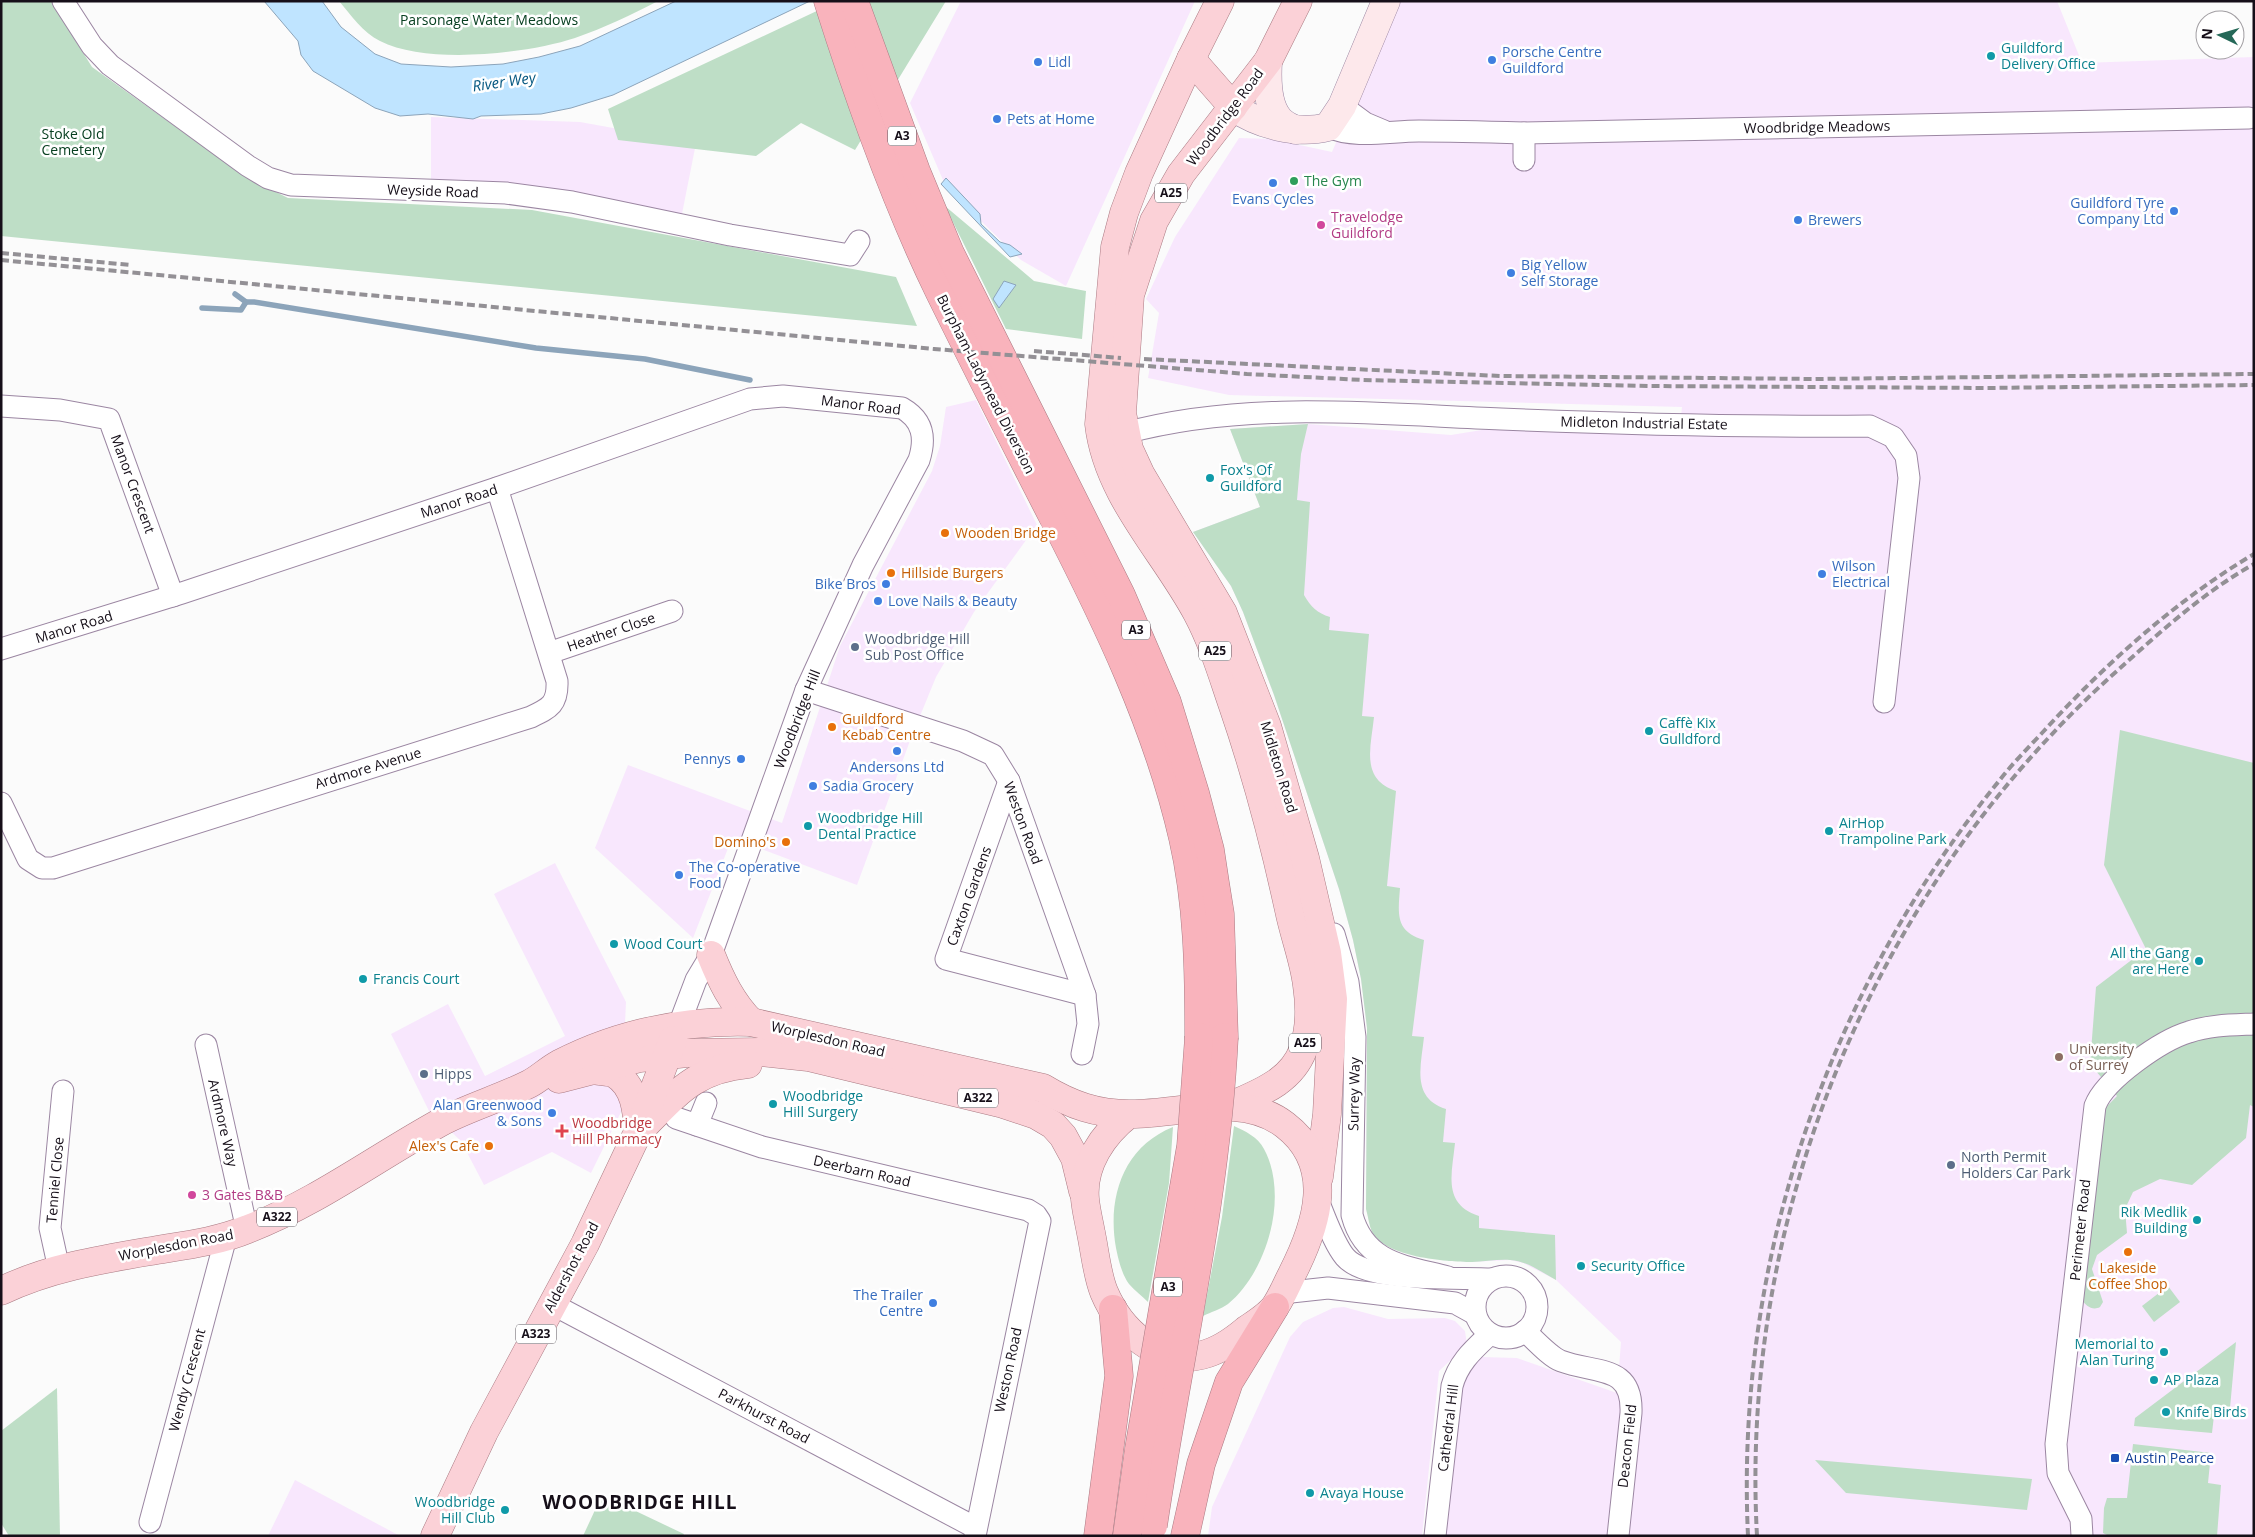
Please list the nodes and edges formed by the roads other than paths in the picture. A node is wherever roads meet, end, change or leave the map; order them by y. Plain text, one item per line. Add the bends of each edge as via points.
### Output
1 (63, 1) edge
2 (1220, 1) edge
3 (1236, 1) edge
4 (1298, 1) edge
5 (1386, 1) edge
6 (844, 11) edge
7 (1206, 30) junction
8 (1191, 59) junction
9 (1268, 60) junction
10 (1233, 107) junction
11 (1335, 117) junction
12 (2249, 118) dead end
13 (1296, 130) junction
14 (1524, 133) junction
15 (1524, 160) dead end
16 (859, 241) dead end
17 (1116, 344) junction
18 (1113, 380) junction
19 (1, 406) edge
20 (917, 420) joint
21 (1125, 433) junction
22 (497, 488) junction
23 (173, 596) junction
24 (672, 611) dead end
25 (1, 649) edge
26 (549, 653) junction
27 (806, 690) junction
28 (1884, 702) dead end
29 (1009, 782) junction
30 (1, 803) edge
31 (1305, 858) junction
32 (1296, 941) junction
33 (711, 955) junction
34 (1085, 995) junction
35 (751, 1022) junction
36 (2254, 1024) edge
37 (679, 1025) junction
38 (1212, 1037) junction
39 (206, 1045) dead end
40 (667, 1054) junction
41 (1082, 1054) dead end
42 (822, 1060) junction
43 (591, 1070) junction
44 (530, 1084) junction
45 (1043, 1088) junction
46 (63, 1091) dead end
47 (706, 1103) dead end
48 (1230, 1106) junction
49 (1129, 1114) junction
50 (676, 1118) dead end
51 (697, 1125) junction
52 (638, 1132) junction
53 (1318, 1192) junction
54 (1085, 1198) junction
55 (1028, 1210) joint
56 (236, 1233) junction
57 (59, 1269) junction
58 (1448, 1277) junction
59 (1491, 1279) junction
60 (1, 1291) edge
61 (1279, 1300) junction
62 (552, 1304) junction
63 (1113, 1309) junction
64 (1475, 1314) junction
65 (1525, 1331) junction
66 (1490, 1334) junction
67 (150, 1522) dead end
68 (1153, 1531) edge
69 (976, 1532) edge
70 (435, 1536) edge
71 (1098, 1536) edge
72 (1127, 1536) edge
73 (1185, 1536) edge
74 (1435, 1536) edge
75 (1618, 1536) edge
76 (2082, 1536) edge

1 - 16 street, Weyside Road via 92,46 110,65 248,166 268,178 291,185 506,193 572,202 730,235 850,255
2 - 7 main road, A25
3 - 7 main road, A25 via 1228,15
4 - 9 main road, Woodbridge Road / A25
5 - 11 street
6 - 38 highway, Burpham-Ladymead Diversion / A3 via 904,212 940,293 1104,619 1163,766 1183,839 1194,907 1199,977
6 - 38 highway, A3 via 950,253 1121,595 1167,702 1195,793 1220,914
7 - 8 main road, A25
8 - 10 main road
8 - 17 main road, A25 via 1139,173 1114,247
9 - 10 main road, Woodbridge Road / A25
9 - 13 street via 1267,81 1274,109 1279,120
10 - 13 street, Woodbridge Meadows via 1257,121
10 - 17 main road, Woodbridge Road / A25 via 1181,174 1154,221
11 - 13 street, Woodbridge Meadows via 1316,130
11 - 14 street, Woodbridge Meadows via 1339,132
12 - 14 street, Woodbridge Meadows
14 - 15 street
17 - 18 main road, A25
18 - 21 main road, Midleton Road / A25
18 - 32 main road, Midleton Road / A25 via 1099,424 1105,457 1126,501 1176,578 1214,650 1259,789
19 - 23 street, Manor Crescent via 60,410 109,419
20 - 22 street, Manor Road via 902,408 871,404 783,396 750,399
20 - 27 street, Woodbridge Hill via 924,440 919,460 855,581
21 - 28 street, Midleton Industrial Estate via 1165,423 1288,411 1590,422 1870,426 1893,437 1906,456 1909,478
21 - 31 main road, Midleton Road / A25 via 1148,489 1223,613 1267,726
22 - 23 street, Manor Road
22 - 26 street, Ardmore Avenue
23 - 25 street, Manor Road
24 - 26 street, Heather Close
26 - 30 street, Ardmore Avenue via 557,681 554,701 549,708 531,717 53,868 42,868 28,859
27 - 29 street, Weston Road via 993,755
27 - 33 street, Woodbridge Hill
29 - 34 street, Weston Road
29 - 34 street, Caxton Gardens via 946,959
31 - 53 main road, Midleton Road / A25 via 1321,924 1333,999 1327,1114
31 - 58 street, Surrey Way via 1330,921 1348,982 1355,1037 1352,1215 1356,1231 1371,1251 1396,1263
32 - 45 main road via 1293,1032 1278,1057 1255,1077 1242,1083 1196,1090 1118,1097
32 - 48 main road, Midleton Road / A25 via 1308,994 1308,1029 1304,1049 1294,1068 1280,1081
33 - 35 main road via 729,995
33 - 37 street, Woodbridge Hill via 696,980
34 - 41 street, Weston Road via 1088,1024
35 - 37 main road, Worplesdon Road
35 - 45 main road, Worplesdon Road
36 - 76 street, Perimeter Road via 2209,1027 2181,1035 2121,1072 2104,1089 2095,1106 2056,1444 2058,1474 2080,1514
37 - 40 main road
37 - 44 main road, Worplesdon Road via 640,1033 591,1049 557,1065
38 - 68 highway, A3, bridge via 1221,1100 1214,1162
38 - 72 highway, A3, bridge via 1139,1449
39 - 56 street, Ardmore Way
40 - 42 main road, Worplesdon Road via 760,1052
40 - 43 main road, Worplesdon Road
40 - 52 main road
42 - 52 main road via 746,1064 708,1073 682,1088
42 - 54 main road, Worplesdon Road / A322 via 1036,1115 1058,1130 1069,1146
43 - 44 main road, Worplesdon Road
43 - 52 main road via 614,1074 627,1086 636,1103
44 - 56 main road, Worplesdon Road / A322 via 444,1121 296,1208
45 - 49 main road, Worplesdon Road via 1082,1108
46 - 57 street, Tenniel Close via 50,1228
47 - 51 street
48 - 49 main road, Worplesdon Road
48 - 53 main road via 1270,1116 1296,1134 1309,1156
49 - 54 main road via 1108,1133 1094,1155 1086,1178
50 - 51 street, Deerbarn Road
51 - 55 street, Deerbarn Road via 762,1147
52 - 62 main road, Aldershot Road / A323 via 585,1244
53 - 58 street, Surrey Way via 1346,1258 1360,1269 1396,1276
53 - 61 main road, Midleton Road via 1302,1254
54 - 63 main road, Worplesdon Road via 1104,1291
55 - 69 street, Weston Road via 1040,1221
56 - 57 main road, Worplesdon Road / A322
56 - 67 street, Wendy Crescent
57 - 60 main road, Worplesdon Road / A322
58 - 59 street, Surrey Way
59 - 64 street via 1480,1290
59 - 65 street via 1501,1276 1521,1279 1535,1294 1536,1314
61 - 63 main road, Worplesdon Road via 1226,1345 1200,1356 1184,1357 1169,1355 1146,1344 1131,1332
61 - 64 street via 1317,1288 1338,1289 1455,1303
61 - 73 highway via 1229,1382 1201,1464
62 - 69 street, Parkhurst Road
62 - 70 main road, Aldershot Road / A323 via 484,1432
63 - 71 highway via 1119,1376
64 - 66 street
65 - 66 street via 1508,1338
65 - 75 street, Deacon Field via 1559,1360 1614,1374 1626,1384 1632,1397
66 - 74 street, Cathedral Hill via 1456,1371

